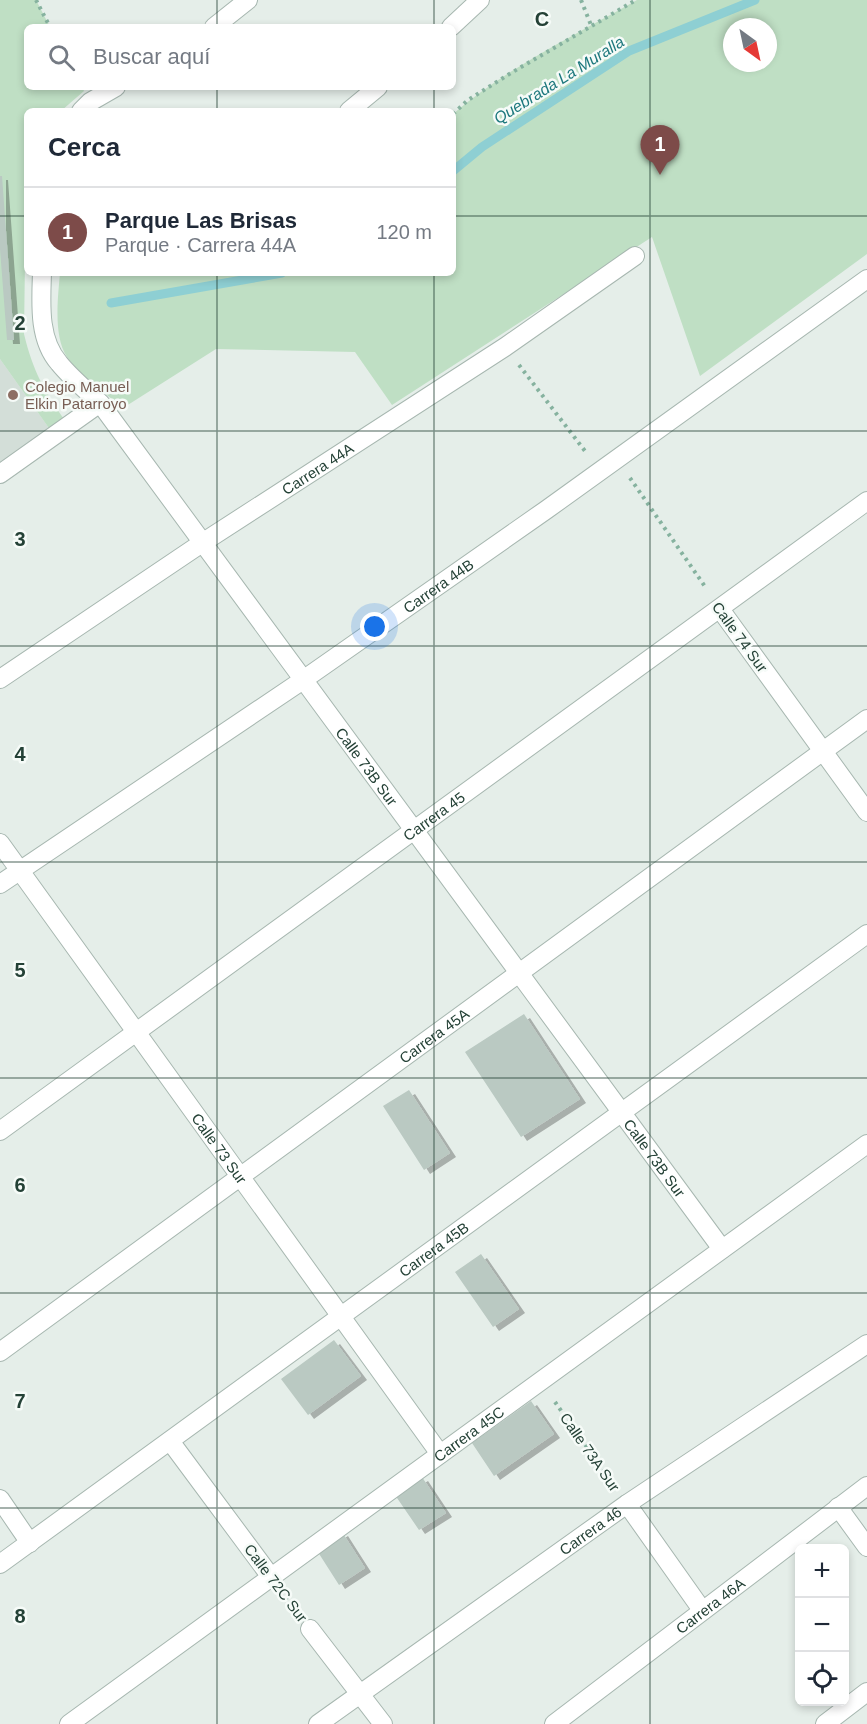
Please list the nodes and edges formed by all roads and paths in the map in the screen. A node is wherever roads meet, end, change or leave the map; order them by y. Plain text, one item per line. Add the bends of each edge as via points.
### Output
1 (36, 0) edge
2 (248, 0) edge
3 (480, 0) edge
4 (581, 0) edge
5 (636, 0) edge
6 (48, 24) edge
7 (218, 24) edge
8 (454, 24) edge
9 (591, 25) junction
10 (111, 90) edge
11 (374, 90) edge
12 (85, 106) edge
13 (353, 108) edge
14 (456, 111) edge
15 (635, 256) dead end
16 (42, 276) edge
17 (867, 279) edge
18 (505, 347) junction
19 (99, 403) junction
20 (617, 459) junction
21 (600, 471) junction
22 (0, 474) edge
23 (867, 501) edge
24 (202, 543) junction
25 (720, 609) junction
26 (0, 679) edge
27 (303, 680) junction
28 (867, 719) edge
29 (823, 751) junction
30 (867, 812) edge
31 (414, 830) junction
32 (0, 843) edge
33 (19, 870) junction
34 (0, 884) edge
35 (867, 934) edge
36 (519, 973) junction
37 (135, 1032) junction
38 (621, 1113) junction
39 (0, 1131) edge
40 (867, 1144) edge
41 (240, 1177) junction
42 (722, 1250) junction
43 (340, 1317) junction
44 (867, 1344) edge
45 (0, 1352) edge
46 (541, 1381) junction
47 (170, 1441) junction
48 (440, 1454) junction
49 (867, 1485) edge
50 (0, 1499) edge
51 (627, 1504) junction
52 (838, 1507) junction
53 (30, 1543) junction
54 (867, 1546) edge
55 (0, 1564) edge
56 (271, 1577) junction
57 (702, 1610) junction
58 (310, 1629) joint
59 (867, 1692) edge
60 (360, 1694) junction
61 (69, 1724) edge
62 (318, 1724) edge
63 (383, 1724) edge
64 (554, 1724) edge
65 (825, 1724) edge

1 - 6 path
2 - 7 street
3 - 8 street
4 - 9 path
5 - 9 path
9 - 14 path
10 - 12 street
11 - 13 street
15 - 18 street, Carrera 44A
16 - 19 street, Calle 73B Sur via 42,323 47,341 57,362
17 - 20 street, Carrera 44B
18 - 21 path
18 - 24 street, Carrera 44A
19 - 22 street
19 - 24 street, Calle 73B Sur
20 - 21 street, Carrera 44B
20 - 25 path, Calle 74 Sur
21 - 27 street, Carrera 44B
23 - 25 street, Carrera 45
24 - 26 street, Carrera 44A
24 - 27 street, Calle 73B Sur
25 - 29 street, Calle 74 Sur
25 - 31 street, Carrera 45
27 - 31 street, Calle 73B Sur
27 - 33 street, Carrera 44B
28 - 29 street, Carrera 45A
29 - 30 street, Calle 74 Sur
29 - 36 street, Carrera 45A
31 - 36 street, Calle 73B Sur
31 - 37 street, Carrera 45
32 - 33 street, Calle 73 Sur
33 - 34 street, Carrera 44B
33 - 37 street, Calle 73 Sur
35 - 38 street, Carrera 45B
36 - 38 street, Calle 73B Sur
36 - 41 street, Carrera 45A
37 - 39 street, Carrera 45
37 - 41 street, Calle 73 Sur
38 - 42 street, Calle 73B Sur
38 - 43 street, Carrera 45B
40 - 42 street, Carrera 45C
41 - 43 street, Calle 73 Sur
41 - 45 street, Carrera 45A
42 - 46 street, Carrera 45C
43 - 47 street, Carrera 45B
43 - 48 street, Calle 73 Sur
44 - 51 street, Carrera 46
46 - 48 street, Carrera 45C
46 - 51 path, Calle 73A Sur
47 - 53 street, Carrera 45B
47 - 56 street, Calle 72C Sur
48 - 56 street, Carrera 45C
49 - 52 street, Carrera 46A
50 - 53 street
51 - 57 street, Calle 73A Sur
51 - 60 street, Carrera 46
52 - 54 street
52 - 57 street, Carrera 46A
53 - 55 street, Carrera 45B
56 - 58 path, Calle 72C Sur
56 - 61 street, Carrera 45C
57 - 64 street, Carrera 46A
58 - 60 street, Calle 72C Sur
59 - 65 street
60 - 62 street, Carrera 46
60 - 63 street, Calle 72C Sur

